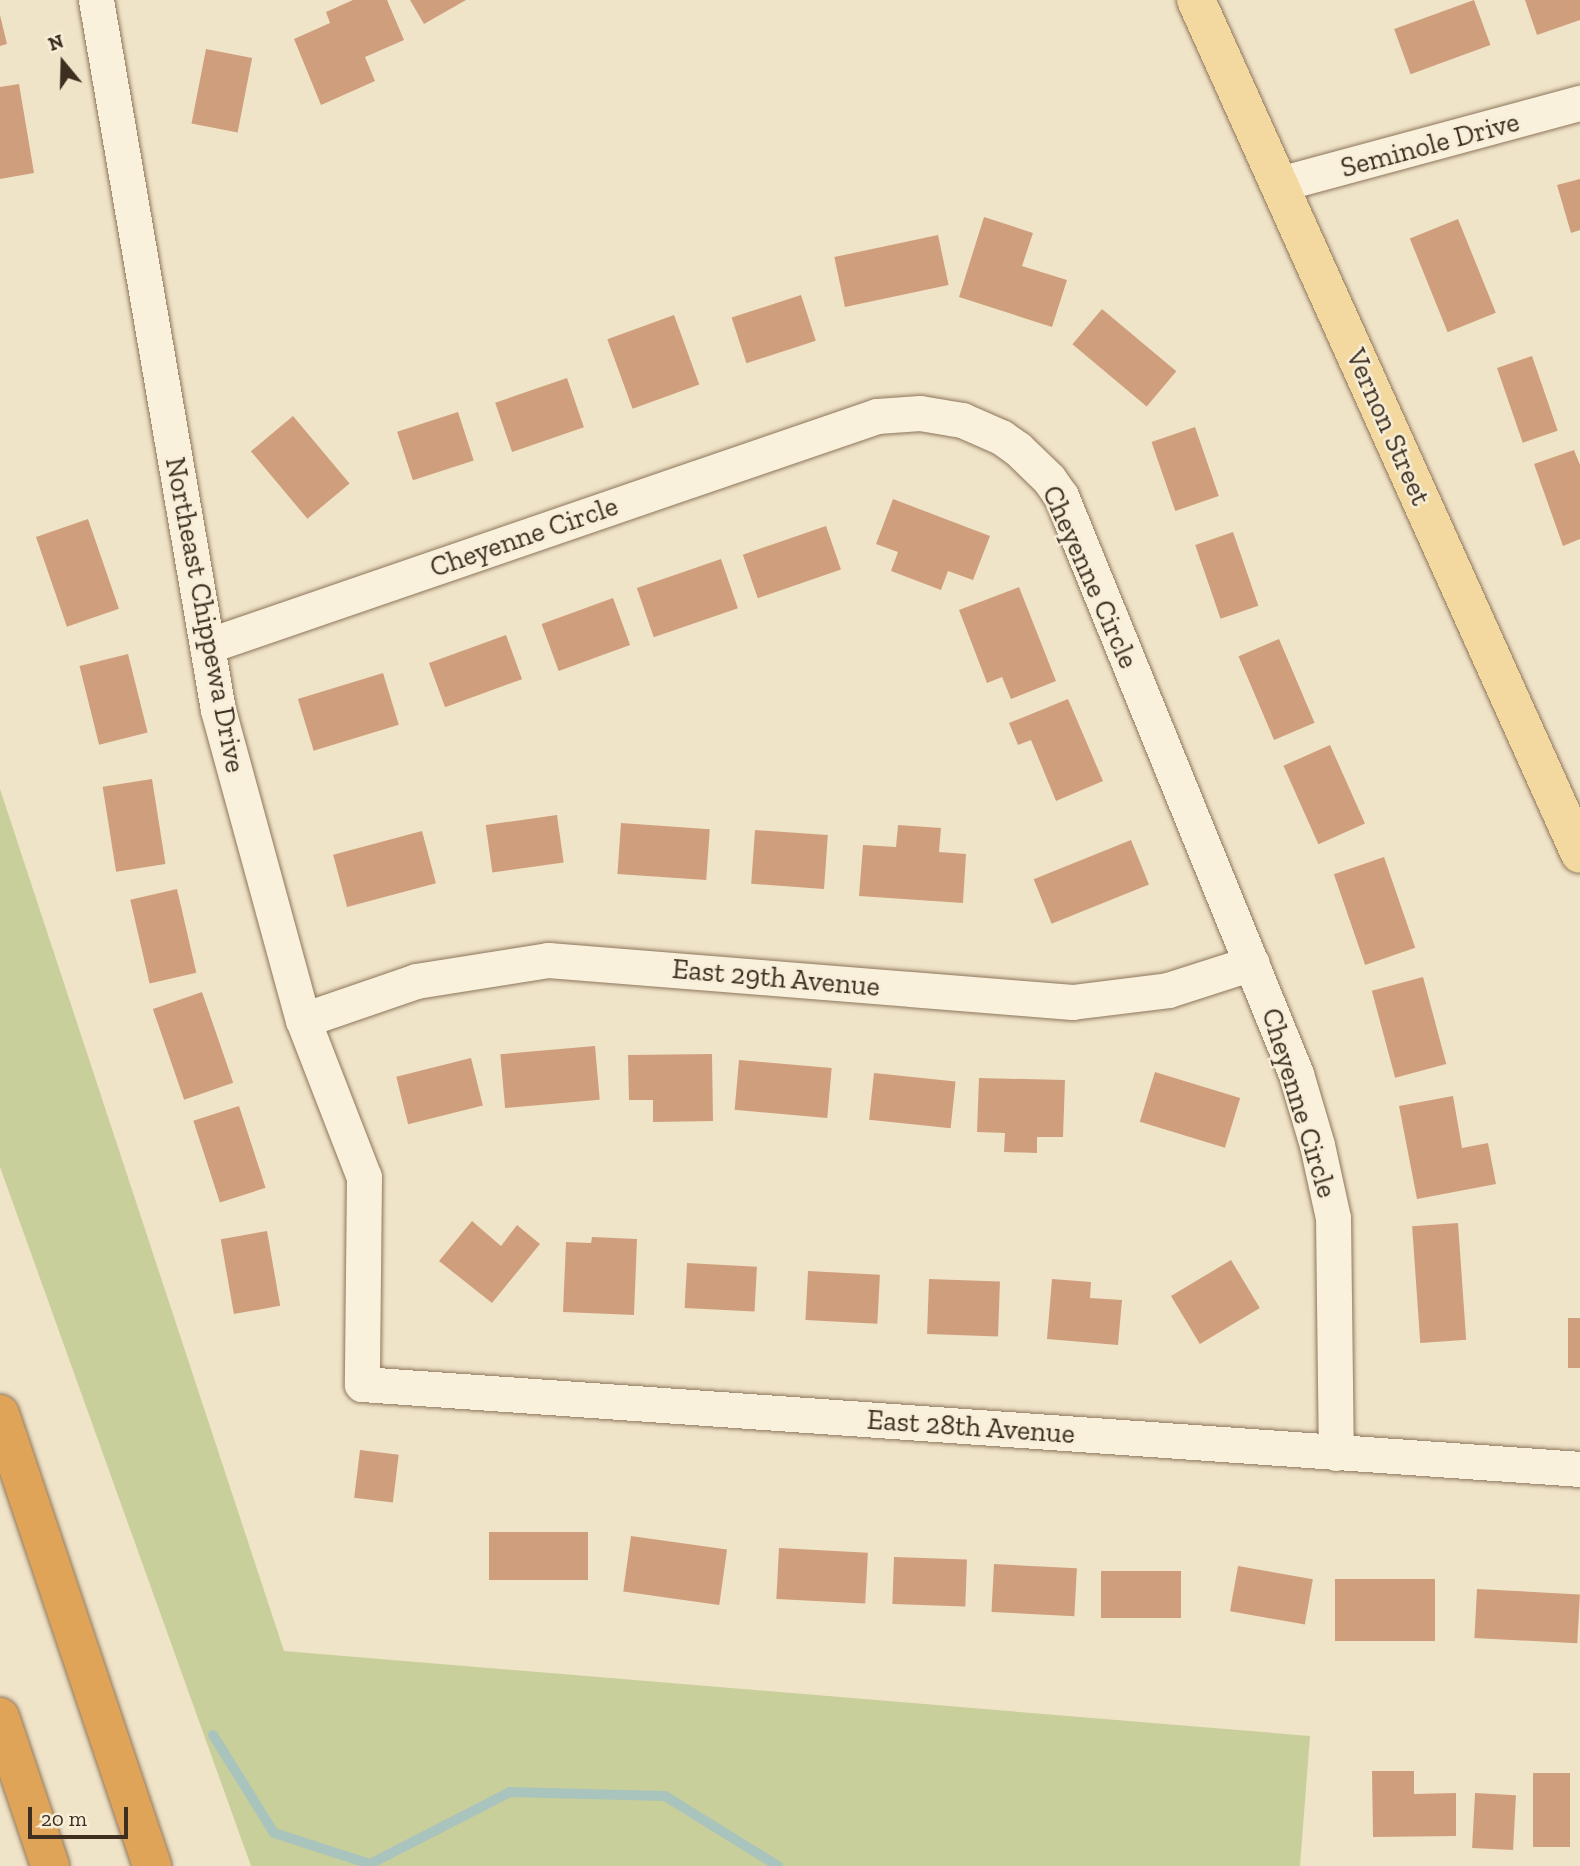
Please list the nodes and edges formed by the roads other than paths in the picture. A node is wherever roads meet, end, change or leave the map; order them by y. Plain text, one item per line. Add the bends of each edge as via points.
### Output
1 (96, 0) edge
2 (1196, 0) edge
3 (1580, 103) edge
4 (1279, 184) junction
5 (207, 646) junction
6 (1580, 854) edge
7 (1252, 963) junction
8 (303, 1020) junction
9 (362, 1384) joint
10 (0, 1414) edge
11 (1336, 1453) junction
12 (1580, 1469) edge
13 (0, 1717) edge
14 (50, 1866) edge
15 (152, 1866) edge

1 - 5 street, Northeast Chippewa Drive
2 - 4 main road, Vernon Street
3 - 4 street, Seminole Drive
4 - 6 main road, Vernon Street
5 - 7 street, Cheyenne Circle via 877,416 919,413 961,420 1018,449 1061,496
5 - 8 street, Northeast Chippewa Drive via 218,710
7 - 8 street, East 29th Avenue via 1168,990 1072,1002 548,960 416,981
7 - 11 street, Cheyenne Circle via 1296,1074 1333,1218
8 - 9 street, Northeast Chippewa Drive via 364,1177
9 - 11 street, East 28th Avenue
10 - 15 highway
11 - 12 street, East 28th Avenue
13 - 14 highway

